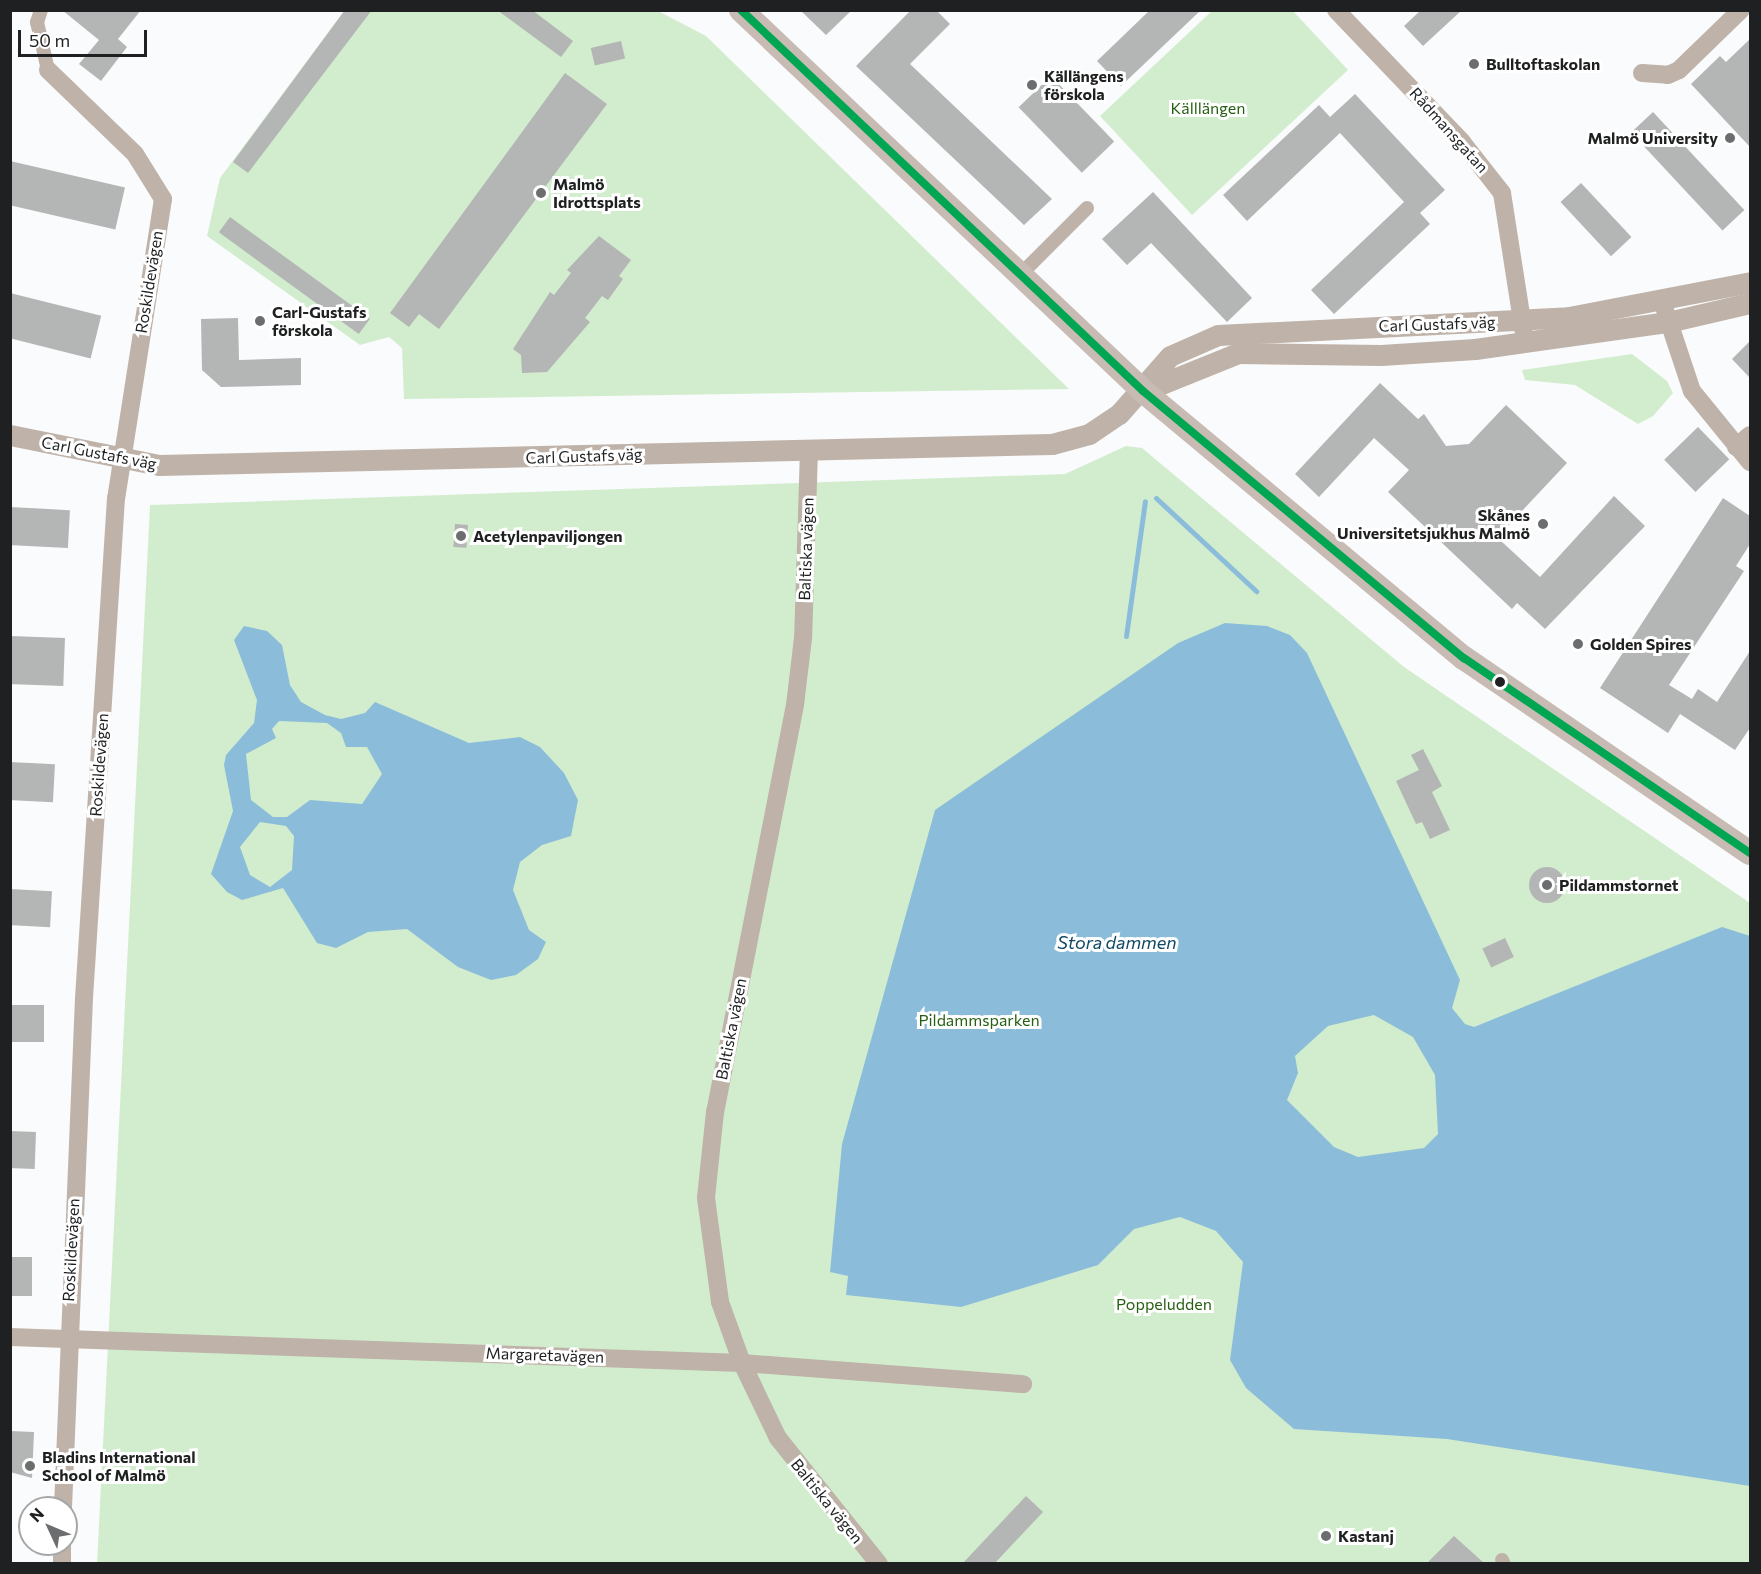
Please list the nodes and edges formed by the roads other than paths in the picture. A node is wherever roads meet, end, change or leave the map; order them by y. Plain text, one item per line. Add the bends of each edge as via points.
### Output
1 (41, 10) edge
2 (741, 10) edge
3 (1336, 10) edge
4 (1741, 10) edge
5 (48, 70) joint
6 (1642, 73) dead end
7 (1087, 208) dead end
8 (1022, 273) junction
9 (1750, 282) edge
10 (1750, 303) edge
11 (1665, 312) junction
12 (1522, 321) junction
13 (1526, 344) junction
14 (1143, 391) junction
15 (10, 435) edge
16 (1743, 441) edge
17 (809, 450) junction
18 (120, 460) junction
19 (1750, 462) edge
20 (1750, 853) edge
21 (10, 1337) edge
22 (67, 1338) junction
23 (742, 1364) junction
24 (1023, 1384) dead end
25 (63, 1496) edge
26 (879, 1563) edge

1 - 5 street via 37,22
2 - 8 main road
3 - 12 street, Rådmansgatan via 1462,142 1502,193
4 - 6 street via 1668,75
5 - 18 street, Roskildevägen via 135,154 163,199
7 - 8 street
8 - 14 main road
9 - 11 street, Carl Gustafs väg
10 - 11 street, Carl Gustafs väg
11 - 12 street, Carl Gustafs väg
11 - 13 street, Carl Gustafs väg
11 - 16 street via 1692,391
12 - 13 street, Rådmansgatan
12 - 14 street, Carl Gustafs väg via 1218,334 1170,356
13 - 14 street, Carl Gustafs väg via 1381,355 1238,353
14 - 17 street, Carl Gustafs väg via 1089,434 1052,444
14 - 20 main road via 1464,658
15 - 18 street, Carl Gustafs väg
16 - 19 street
17 - 18 street, Carl Gustafs väg via 159,465
17 - 23 street, Baltiska vägen via 803,638 795,705 715,1112 706,1198 720,1302
18 - 22 street, Roskildevägen
21 - 22 street, Margaretavägen
22 - 23 street, Margaretavägen
22 - 25 street, Roskildevägen
23 - 24 street, Margaretavägen
23 - 26 street, Baltiska vägen via 778,1438

